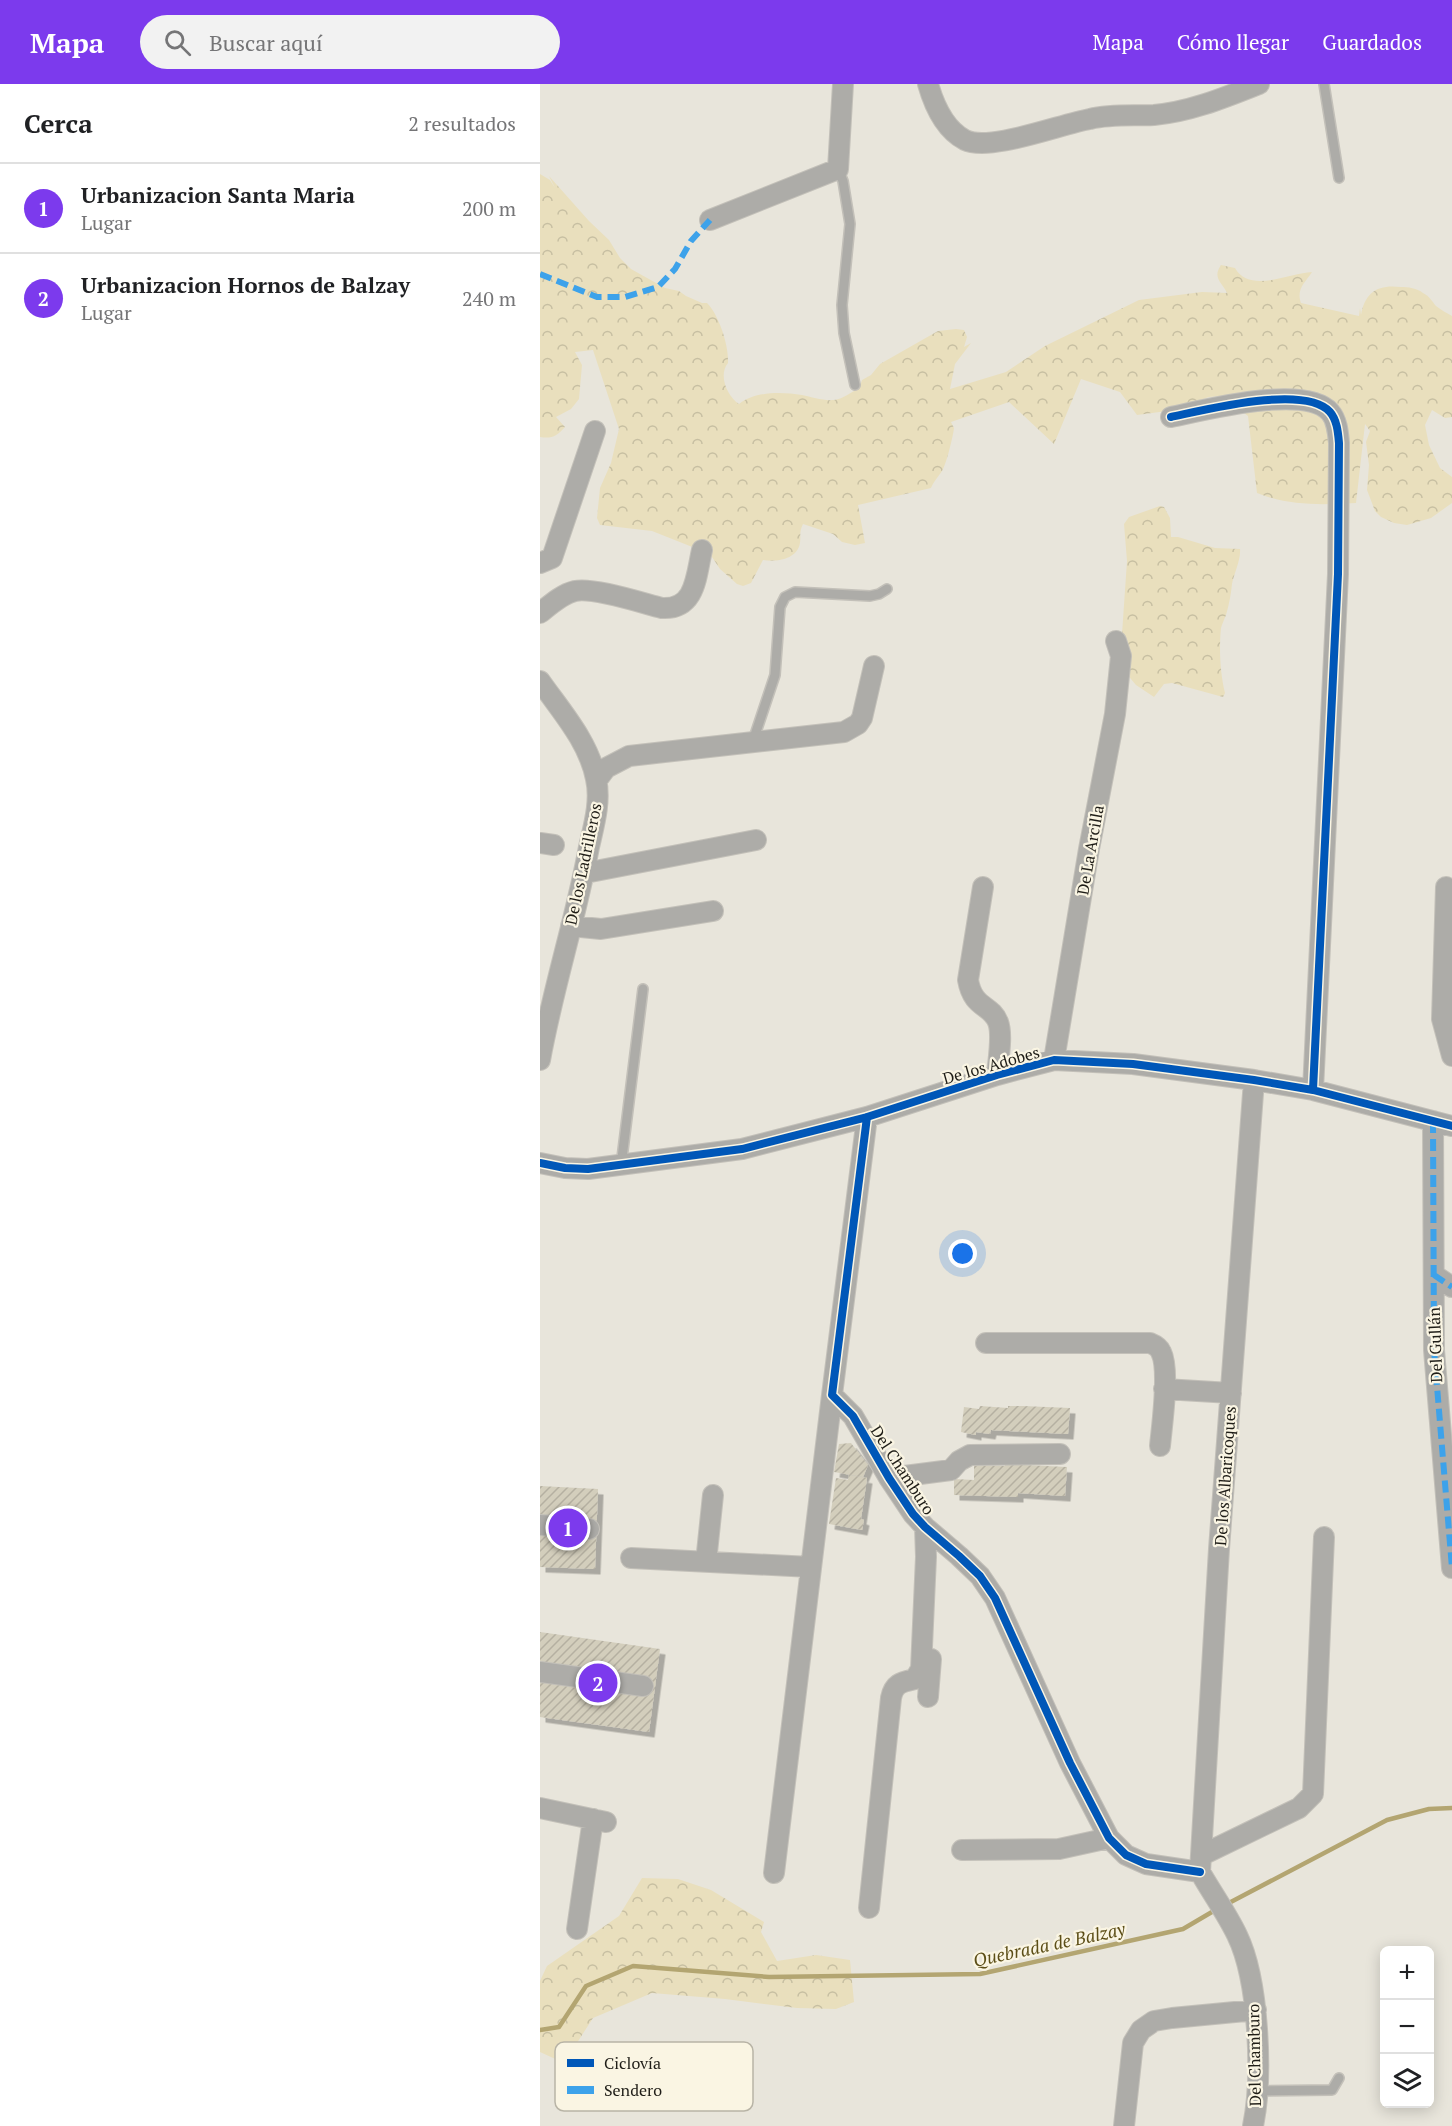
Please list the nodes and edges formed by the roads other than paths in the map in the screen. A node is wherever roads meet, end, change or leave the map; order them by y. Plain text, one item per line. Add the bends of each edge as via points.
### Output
1 (843, 84) edge
2 (928, 84) edge
3 (1259, 84) edge
4 (1324, 84) edge
5 (838, 169) junction
6 (1339, 178) dead end
7 (710, 220) dead end
8 (855, 385) dead end
9 (1171, 417) dead end
10 (596, 430) dead end
11 (702, 550) dead end
12 (540, 563) edge
13 (887, 589) dead end
14 (540, 613) edge
15 (1116, 641) dead end
16 (874, 666) dead end
17 (540, 681) edge
18 (753, 741) junction
19 (597, 780) junction
20 (756, 840) dead end
21 (585, 873) junction
22 (983, 887) dead end
23 (1446, 887) dead end
24 (713, 911) dead end
25 (571, 926) junction
26 (643, 989) dead end
27 (544, 1016) edge
28 (1452, 1056) edge
29 (540, 1060) edge
30 (1054, 1060) junction
31 (997, 1075) junction
32 (1254, 1080) junction
33 (1313, 1090) junction
34 (867, 1117) junction
35 (1433, 1121) junction
36 (1452, 1126) edge
37 (540, 1163) edge
38 (621, 1166) junction
39 (1434, 1275) junction
40 (1452, 1287) edge
41 (986, 1343) dead end
42 (1164, 1389) junction
43 (1231, 1394) junction
44 (832, 1395) junction
45 (1160, 1446) dead end
46 (1060, 1454) dead end
47 (889, 1478) junction
48 (713, 1494) dead end
49 (540, 1525) edge
50 (925, 1527) junction
51 (589, 1529) dead end
52 (1324, 1538) dead end
53 (944, 1543) junction
54 (631, 1558) dead end
55 (706, 1562) junction
56 (811, 1567) junction
57 (1452, 1568) edge
58 (540, 1672) edge
59 (643, 1686) dead end
60 (928, 1697) dead end
61 (540, 1808) edge
62 (1109, 1838) junction
63 (963, 1850) dead end
64 (1201, 1863) junction
65 (774, 1873) dead end
66 (869, 1908) dead end
67 (577, 1929) dead end
68 (1256, 2010) junction
69 (1339, 2078) dead end
70 (1257, 2091) junction
71 (1124, 2126) edge
72 (1253, 2126) edge

1 - 5 street
2 - 3 street via 933,102 948,127 966,141 986,144 1088,119 1155,115 1192,107
4 - 6 lane
5 - 7 street
5 - 8 lane via 850,224 842,304
9 - 33 street via 1246,402 1290,399 1322,405 1337,425 1338,574
10 - 12 street via 552,558
11 - 14 street via 691,595 672,608 588,590 574,591
13 - 18 lane via 870,596 795,592 785,597 780,608 775,675
15 - 30 street, De La Arcilla via 1121,656 1115,714
16 - 18 street via 862,718 852,728
17 - 19 street, De los Ladrilleros via 580,738
18 - 19 street via 629,756 606,768
19 - 21 street, De los Ladrilleros via 598,801
20 - 21 street
21 - 25 street, De los Ladrilleros
22 - 31 street via 968,980 974,998 998,1022
23 - 28 street via 1442,1019
24 - 25 street via 601,929
25 - 27 street, De los Ladrilleros
26 - 38 lane
27 - 29 street, De los Ladrilleros
30 - 31 street, De los Adobes
30 - 32 street, De los Adobes via 1133,1064
31 - 34 street, De los Adobes
32 - 33 street, De los Adobes
32 - 43 street, De los Albaricoques
33 - 35 street, De los Adobes
34 - 38 street, De los Adobes via 742,1149
34 - 44 street
35 - 36 street, De los Adobes
35 - 39 street, Del Gullán
37 - 38 street, De los Adobes via 588,1169
39 - 40 street
39 - 57 street, Del Gullán via 1434,1350
41 - 42 street via 1150,1343 1162,1353
42 - 43 street
42 - 45 street
43 - 64 street, De los Albaricoques
44 - 47 street, Del Chamburo via 853,1416
44 - 56 street
46 - 47 street via 970,1455 951,1470
47 - 50 street, Del Chamburo
48 - 55 street
49 - 51 street
50 - 53 street, Del Chamburo
50 - 66 street via 921,1669 915,1678 897,1685 891,1698
52 - 64 street via 1313,1794 1299,1808
53 - 60 street
53 - 62 street, Del Chamburo via 980,1576 995,1598 1070,1763
54 - 55 street
55 - 56 street
56 - 65 street
58 - 59 street
61 - 67 street via 600,1821
62 - 63 street via 1059,1849
62 - 64 street, Del Chamburo via 1126,1855 1146,1864
64 - 68 street, Del Chamburo via 1212,1894 1246,1957
68 - 70 street, Del Chamburo
68 - 71 street via 1154,2021 1141,2030 1133,2043
69 - 70 lane via 1332,2090
70 - 72 street, Del Chamburo

